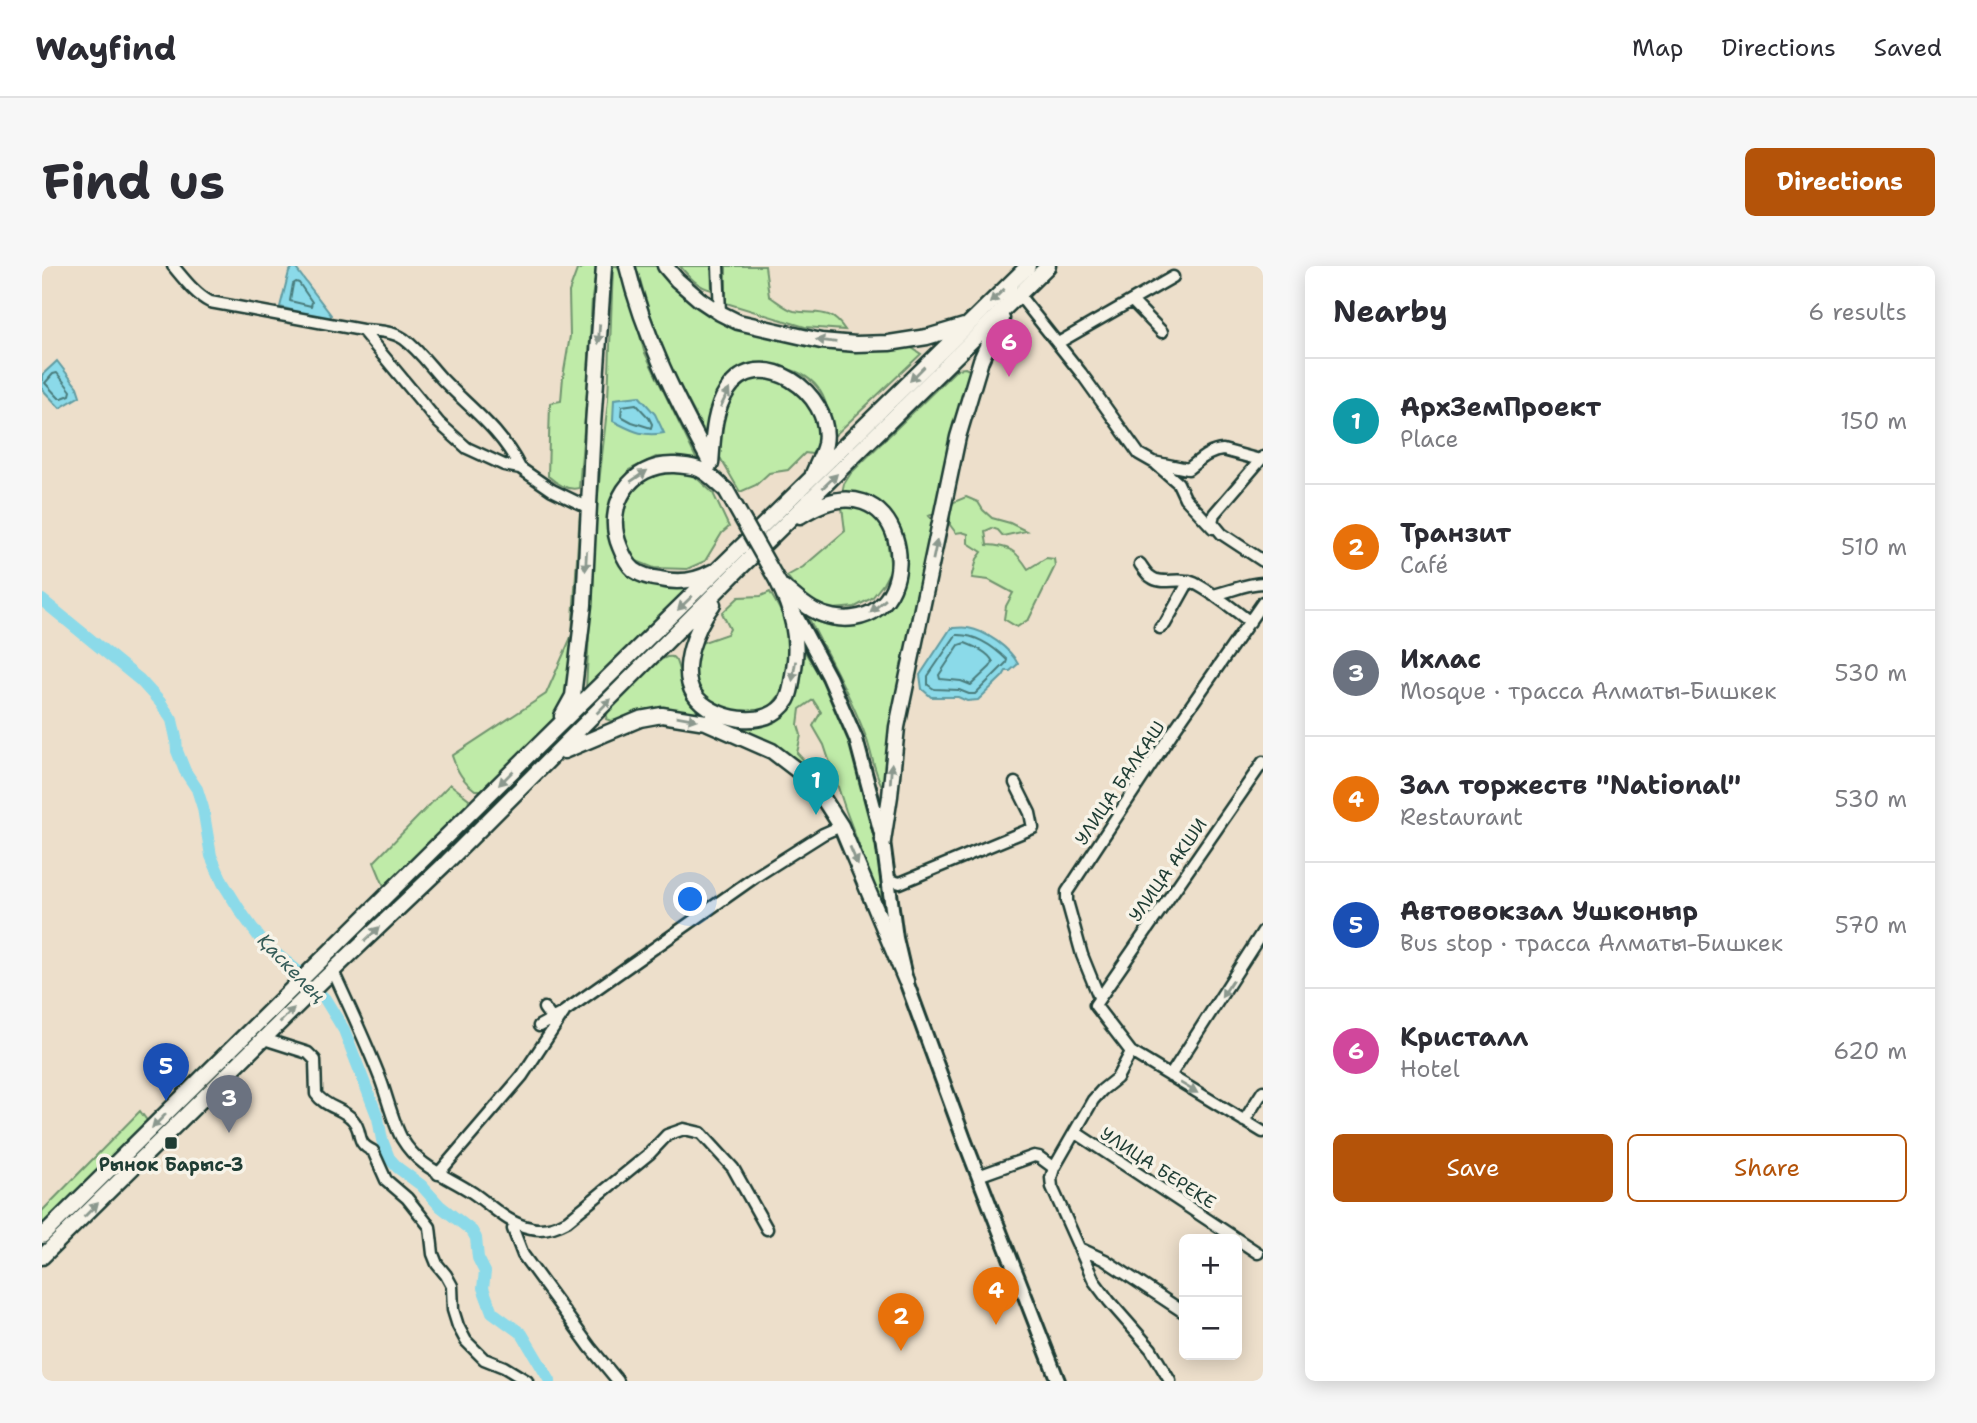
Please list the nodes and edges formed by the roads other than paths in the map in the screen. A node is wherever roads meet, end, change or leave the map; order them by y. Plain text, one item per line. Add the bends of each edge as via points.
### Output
1 (173, 266) edge
2 (604, 266) edge
3 (627, 266) edge
4 (665, 266) edge
5 (718, 266) edge
6 (1028, 266) edge
7 (1048, 266) edge
8 (1173, 277) dead end
9 (1019, 295) junction
10 (1132, 301) junction
11 (720, 313) junction
12 (965, 326) junction
13 (362, 330) junction
14 (1161, 332) dead end
15 (1058, 343) junction
16 (1262, 458) edge
17 (1153, 462) junction
18 (711, 464) junction
19 (520, 468) junction
20 (1188, 469) junction
21 (811, 480) junction
22 (1178, 483) junction
23 (726, 490) junction
24 (589, 508) junction
25 (1210, 517) junction
26 (781, 528) junction
27 (1263, 561) edge
28 (737, 562) junction
29 (1140, 564) dead end
30 (1189, 581) junction
31 (778, 582) junction
32 (1263, 583) edge
33 (1213, 594) junction
34 (1263, 602) edge
35 (789, 604) junction
36 (1250, 622) junction
37 (1160, 628) dead end
38 (554, 730) junction
39 (1263, 762) edge
40 (536, 774) junction
41 (1015, 783) dead end
42 (841, 826) junction
43 (883, 841) junction
44 (889, 880) junction
45 (1263, 931) edge
46 (322, 974) junction
47 (906, 981) junction
48 (1099, 996) junction
49 (544, 1008) dead end
50 (565, 1011) junction
51 (552, 1019) junction
52 (539, 1026) dead end
53 (264, 1039) junction
54 (1131, 1052) junction
55 (226, 1065) junction
56 (1170, 1076) junction
57 (1263, 1091) edge
58 (1244, 1121) junction
59 (1075, 1132) junction
60 (1263, 1132) edge
61 (1054, 1168) junction
62 (438, 1174) junction
63 (978, 1176) junction
64 (513, 1228) dead end
65 (767, 1229) dead end
66 (42, 1236) edge
67 (1079, 1248) junction
68 (1258, 1253) dead end
69 (42, 1257) edge
70 (1179, 1309) edge
71 (527, 1381) edge
72 (618, 1381) edge
73 (1058, 1381) edge
74 (1170, 1381) edge

1 - 13 street via 210,302
2 -> 24 highway
3 - 18 highway via 649,338
4 - 11 highway
5 - 11 street
6 -> 12 highway
7 - 9 highway
8 - 10 street
9 - 15 street
26 -> 9 highway
43 -> 9 highway via 897,727 958,437 981,360 995,329
10 - 14 street
10 - 15 street
12 -> 11 highway via 927,337 856,344 821,341 738,322
12 -> 21 highway
13 - 19 street via 452,436 477,453
13 - 19 street via 406,340 488,422
15 - 17 street via 1139,454
16 - 20 street via 1218,450
16 - 25 street
17 - 20 street
17 - 22 street
18 -> 21 highway via 720,404 727,391 743,376 764,370 797,382 817,404 825,444
18 - 23 highway
19 - 24 street via 552,491
20 - 22 street
21 - 28 highway
22 - 25 street via 1185,498
28 -> 23 highway via 692,580 648,577 634,570 623,555 614,524 620,497 629,483 654,467 695,468
23 - 31 highway, bridge
24 -> 38 highway via 575,684
25 - 27 street via 1216,529
26 - 28 highway
26 -> 31 highway via 822,505 859,500 877,509 891,526 898,569 896,584 883,604 848,619 812,610
35 -> 28 highway via 796,658 791,689 778,711 757,720 743,719 703,703 688,677 694,637
28 -> 38 highway
40 -> 28 highway
29 - 30 street via 1151,578 1162,582
30 - 33 street
30 - 37 street
31 - 35 highway
32 - 33 street
33 - 36 street
34 - 36 street, УЛИЦА БАЛКАШ
35 - 43 main road via 856,739
36 - 48 street, УЛИЦА БАЛКАШ via 1067,892 1082,955
38 -> 46 highway
39 - 48 street, УЛИЦА АКШИ
40 -> 42 highway via 562,753 616,728 662,715 682,717 726,729 772,751 802,774
46 -> 40 highway via 447,862
41 - 44 street via 1033,828 900,883
42 -> 47 highway
42 - 50 street via 751,880
43 - 44 main road
44 - 47 main road
45 -> 56 street
53 -> 46 highway
46 - 55 highway via 294,987
46 - 62 street via 366,1044 400,1136 410,1151
47 - 63 main road
48 - 54 street via 1094,1005
49 - 51 street
50 - 51 street
50 - 62 street via 522,1076
51 - 52 street
53 - 55 highway
53 - 71 street via 315,1059 318,1098 352,1119 360,1141 373,1150 386,1180 430,1227 433,1254 452,1286 453,1310 466,1341 484,1359
54 - 56 street
54 - 59 street via 1117,1078 1093,1100
55 -> 66 highway
69 -> 55 highway
56 -> 58 street
57 - 58 street
58 - 60 street
59 - 61 street
59 - 68 street, УЛИЦА БЕРЕКЕ
61 - 63 street via 1034,1156
61 - 67 street via 1052,1187
62 - 65 street via 522,1226 558,1226 667,1135 684,1129 701,1133 733,1168
63 - 73 main road
64 - 72 street via 523,1255
67 - 70 street
67 - 74 street via 1094,1281 1152,1349

